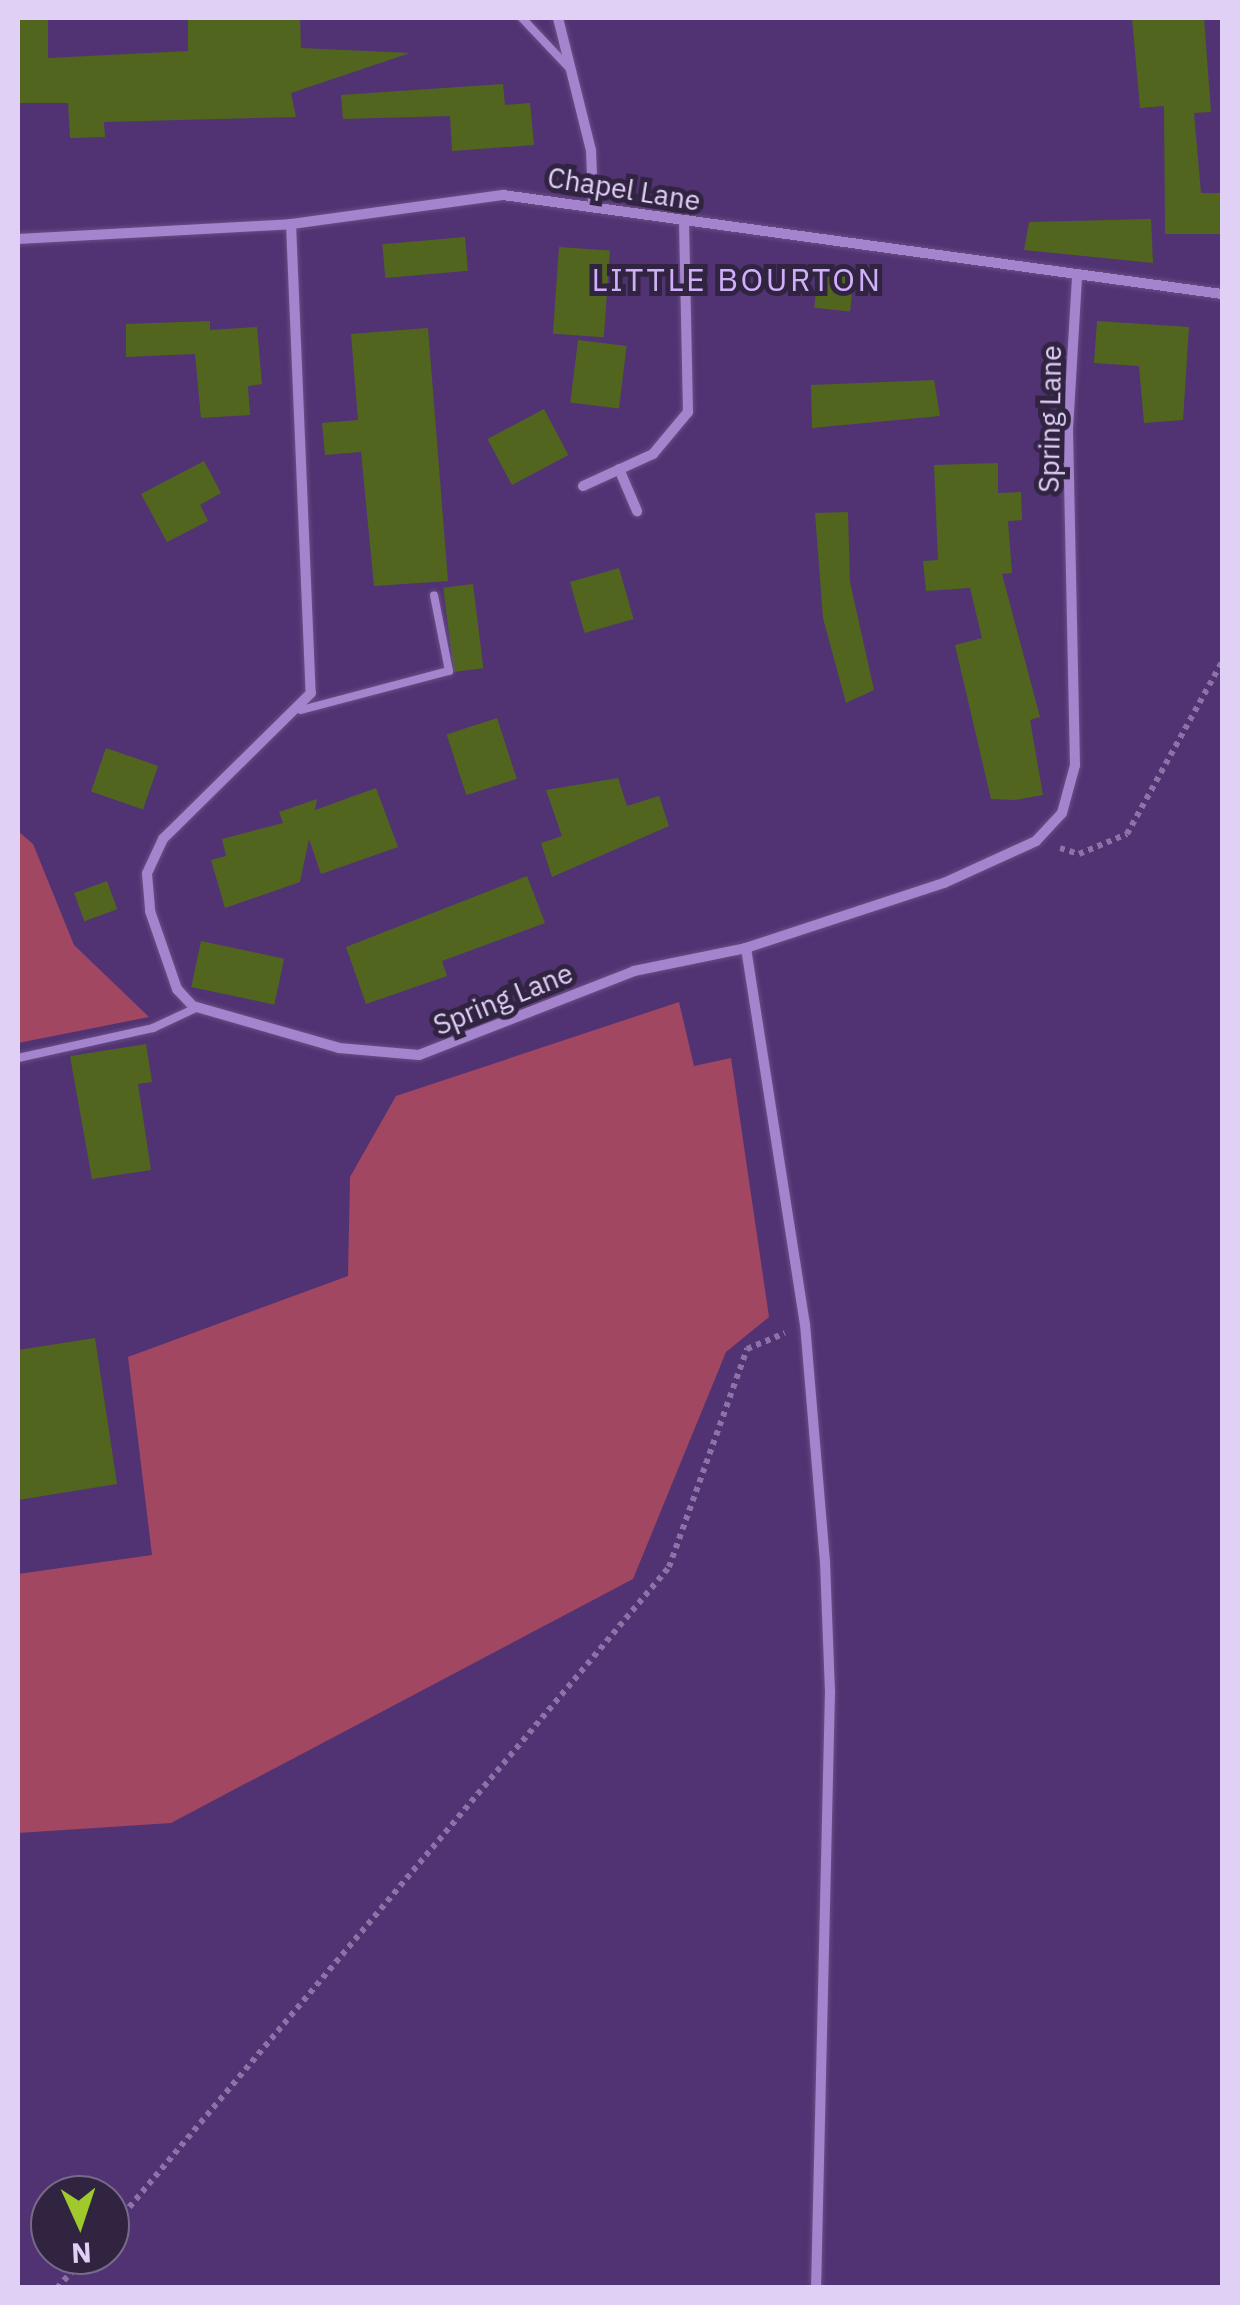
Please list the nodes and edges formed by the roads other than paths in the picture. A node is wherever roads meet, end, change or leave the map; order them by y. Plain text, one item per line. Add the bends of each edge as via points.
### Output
1 (522, 18) edge
2 (558, 18) edge
3 (572, 71) junction
4 (592, 202) junction
5 (684, 221) junction
6 (290, 224) junction
7 (18, 240) edge
8 (1077, 277) junction
9 (1222, 294) edge
10 (620, 469) junction
11 (583, 486) dead end
12 (637, 511) dead end
13 (434, 595) dead end
14 (301, 710) junction
15 (746, 948) junction
16 (196, 1008) junction
17 (18, 1058) edge
18 (816, 2288) edge

1 - 3 lane
2 - 3 street
3 - 4 street
4 - 5 street, Chapel Lane
4 - 6 street, Chapel Lane via 450,196
5 - 8 street, Chapel Lane
5 - 10 street via 688,412 664,446
6 - 7 street, Chapel Lane
6 - 14 street via 312,670
8 - 9 street, Chapel Lane
8 - 15 street, Spring Lane via 1068,429 1075,765 1062,812 1036,841 944,883
10 - 11 street
10 - 12 street
13 - 14 lane via 449,671
14 - 16 street via 189,808 147,874 162,954
15 - 16 street, Spring Lane via 634,972 418,1055 339,1048
15 - 18 street via 805,1324 826,1580
16 - 17 lane via 153,1028

